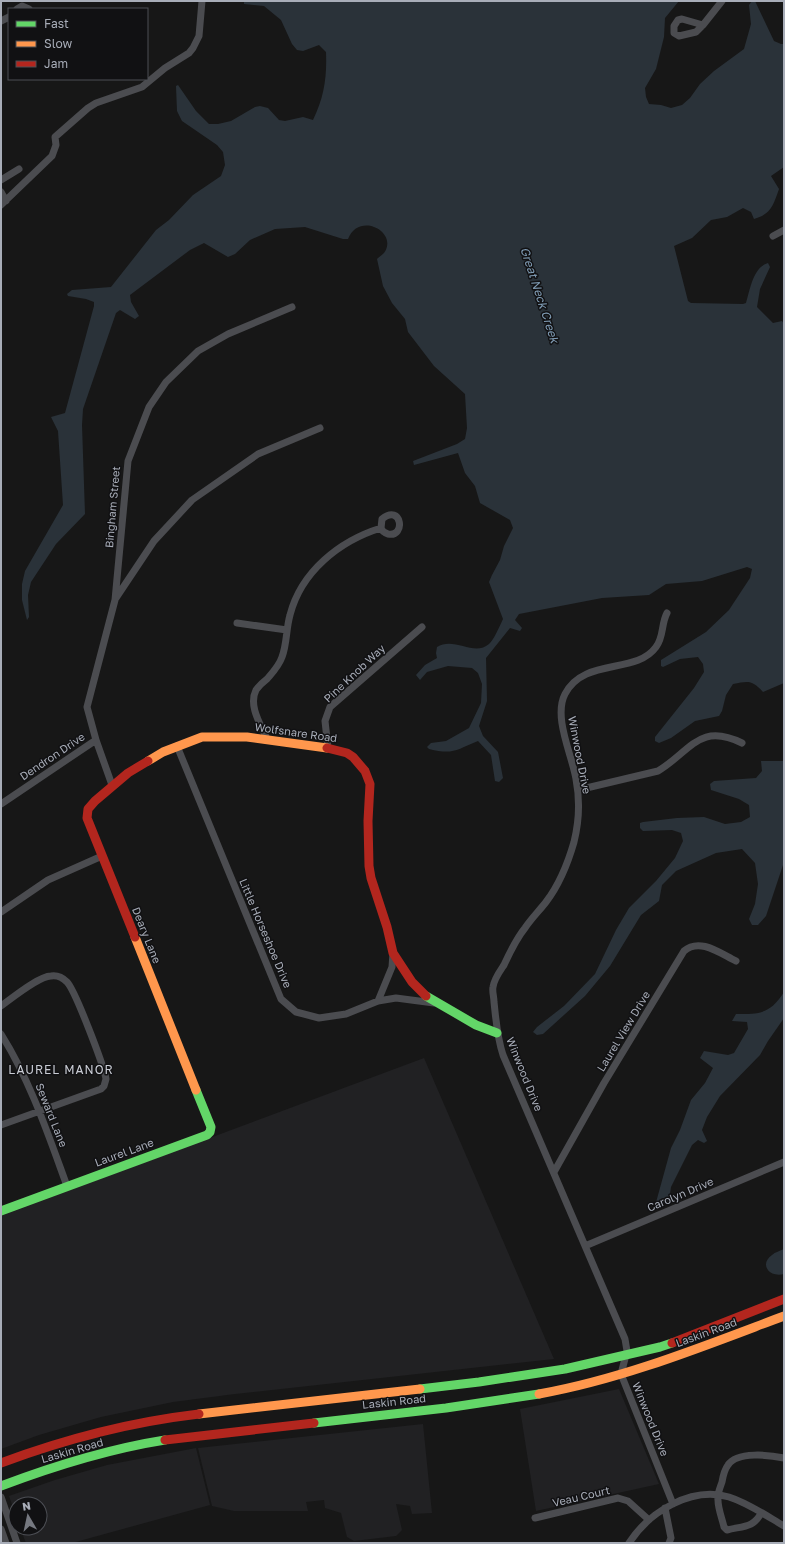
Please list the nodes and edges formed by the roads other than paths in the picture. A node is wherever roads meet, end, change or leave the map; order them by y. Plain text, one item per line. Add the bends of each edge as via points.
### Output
1 (202, 1) edge
2 (722, 1) edge
3 (702, 25) dead end
4 (18, 169) dead end
5 (1, 180) edge
6 (1, 192) edge
7 (3, 203) edge
8 (784, 230) edge
9 (773, 236) dead end
10 (292, 307) dead end
11 (320, 428) dead end
12 (381, 528) dead end
13 (115, 600) junction
14 (667, 613) dead end
15 (237, 623) dead end
16 (422, 627) dead end
17 (287, 630) junction
18 (267, 739) junction
19 (96, 740) junction
20 (742, 743) dead end
21 (176, 746) junction
22 (328, 748) junction
23 (112, 785) junction
24 (578, 790) junction
25 (102, 795) joint
26 (1, 804) edge
27 (102, 856) junction
28 (1, 912) edge
29 (393, 953) junction
30 (736, 961) dead end
31 (378, 1001) junction
32 (436, 1003) junction
33 (1, 1006) edge
34 (497, 1033) junction
35 (1, 1034) edge
36 (196, 1088) joint
37 (39, 1111) junction
38 (1, 1125) edge
39 (784, 1162) edge
40 (554, 1172) junction
41 (67, 1186) junction
42 (1, 1210) edge
43 (584, 1246) junction
44 (784, 1299) edge
45 (784, 1316) edge
46 (626, 1355) junction
47 (621, 1374) junction
48 (784, 1458) edge
49 (1, 1463) edge
50 (1, 1486) edge
51 (718, 1495) junction
52 (1, 1497) edge
53 (673, 1504) junction
54 (665, 1508) junction
55 (761, 1513) junction
56 (535, 1518) dead end
57 (649, 1520) junction
58 (784, 1526) edge
59 (1, 1529) edge
60 (6, 1543) edge
61 (17, 1543) edge
62 (629, 1543) edge
63 (669, 1543) edge

1 - 7 street via 199,36 189,53 142,87 88,108 55,137 56,145 52,156
2 - 3 street
4 - 5 street
6 - 7 street
8 - 9 street
10 - 13 street, Bingham Street via 228,334 198,351 166,382 149,407 128,461
11 - 13 street via 258,454 192,500 154,541
12 - 17 street via 351,540 314,569 296,598
13 - 19 street, Bingham Street via 87,707
14 - 24 street, Winwood Drive via 659,642 653,651 636,660 586,674 572,683 564,695 561,703 561,720
15 - 17 street
16 - 22 street, Pine Knob Way via 330,707 325,722
17 - 18 street via 282,659 274,672 258,688 254,697 254,710
18 - 21 main road, Wolfsnare Road via 210,736
18 - 22 main road, Wolfsnare Road
19 - 23 street, Bingham Street
19 - 26 street, Dendron Drive
20 - 24 street via 724,736 708,736 695,742 658,771
21 - 23 main road, Wolfsnare Road via 147,761
21 - 31 street, Little Horseshoe Drive via 281,999 296,1012 319,1018 346,1014
22 - 29 main road, Wolfsnare Road via 353,757 369,778 369,866
23 - 25 main road, Wolfsnare Road
24 - 34 street, Winwood Drive via 576,834 564,871 546,901 524,928 493,987
25 - 27 main road, Deary Lane via 90,806 87,813
27 - 28 street via 48,880
27 - 36 main road, Deary Lane
29 - 31 street via 392,967
29 - 32 main road, Wolfsnare Road via 418,990
30 - 40 street, Laurel View Drive via 701,945 692,946 684,951 604,1083
31 - 32 street, Little Horseshoe Drive via 396,998
32 - 34 main road, Wolfsnare Road via 476,1025
33 - 37 street via 42,978 63,978 68,982 106,1074 101,1089
34 - 40 street, Winwood Drive via 503,1055
35 - 37 street, Seward Lane via 19,1064
36 - 41 main road, Laurel Lane via 211,1127 207,1135
37 - 38 street
37 - 41 street, Seward Lane
39 - 43 street, Carolyn Drive
40 - 43 street, Winwood Drive
41 - 42 main road, Laurel Lane
43 - 46 street, Winwood Drive via 624,1339
44 - 46 main road, Laskin Road via 660,1347
45 - 47 main road, Laskin Road
46 - 47 street, Winwood Drive
46 - 49 main road, Laskin Road via 565,1369 500,1379 156,1420 86,1436
47 - 50 main road, Laskin Road via 511,1399 151,1442 77,1460
47 - 53 street, Winwood Drive
48 - 51 street via 752,1456 732,1460 726,1468
51 - 53 street via 699,1496
51 - 55 street via 737,1500
51 - 55 street via 725,1529 752,1524
52 - 61 street
53 - 54 street
54 - 57 street
54 - 63 street via 671,1538
55 - 58 street
56 - 57 street, Veau Court via 618,1498 628,1501
57 - 62 street
59 - 60 street

